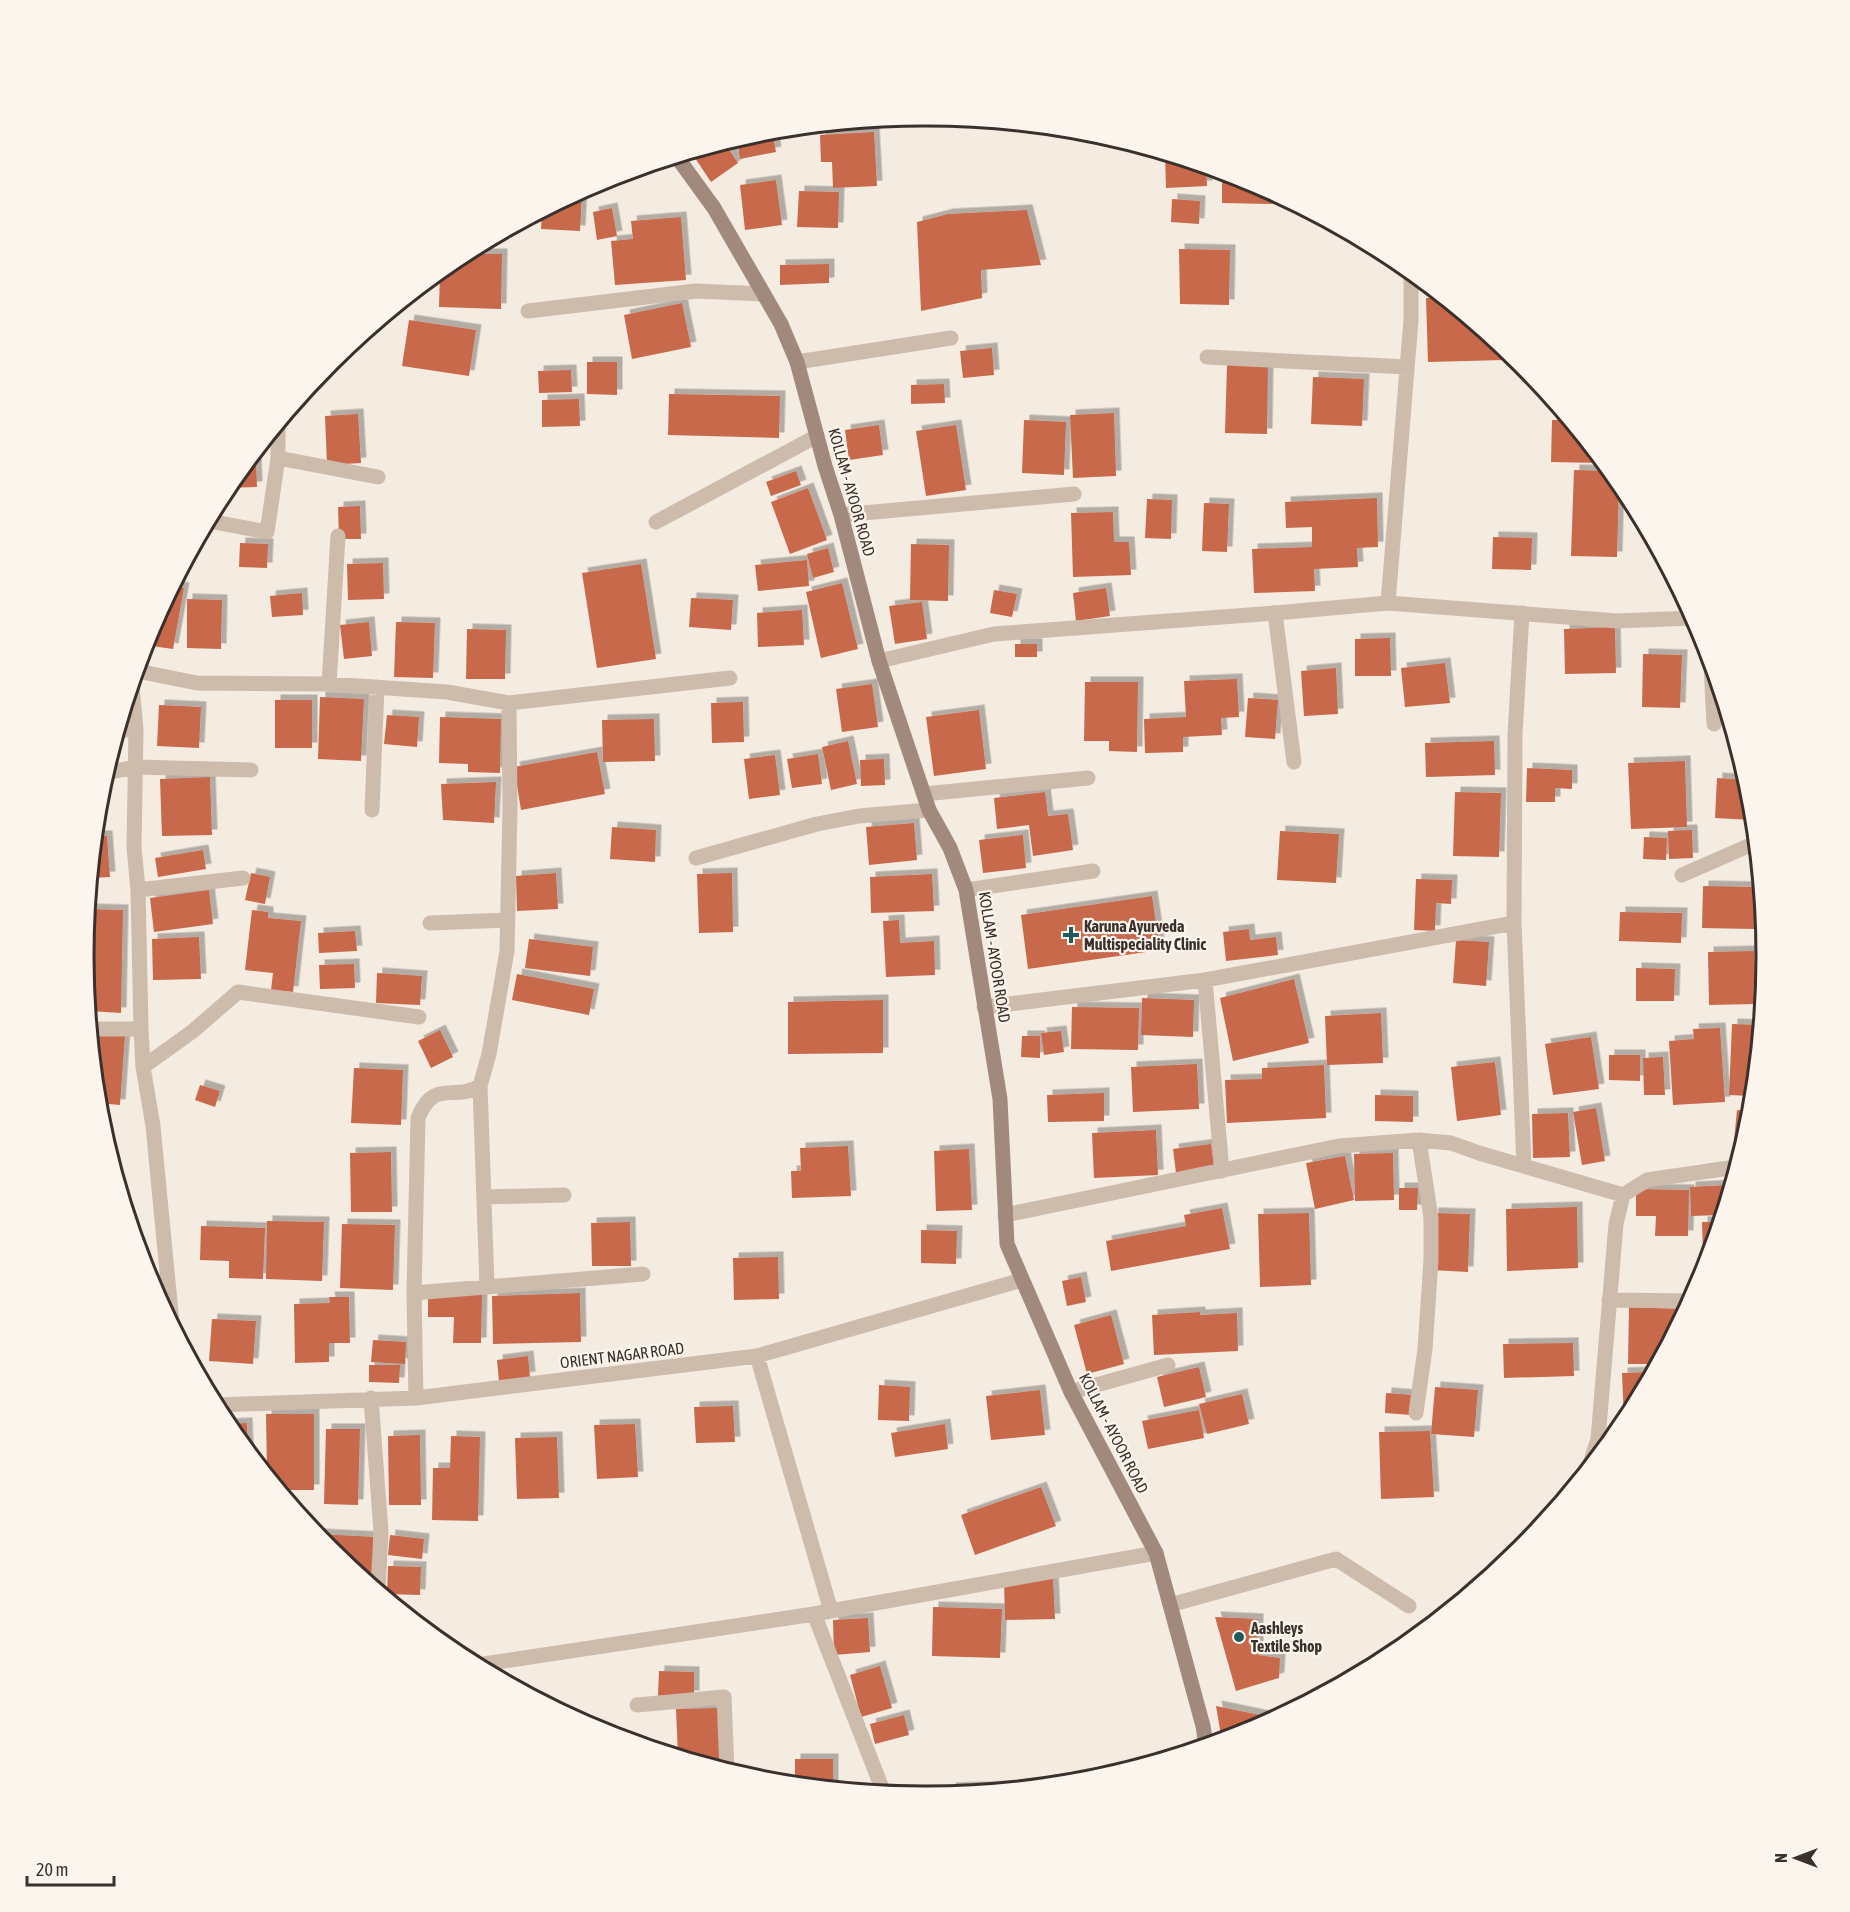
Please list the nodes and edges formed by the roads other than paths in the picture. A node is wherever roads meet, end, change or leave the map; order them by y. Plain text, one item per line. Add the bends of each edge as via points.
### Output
1 (681, 163) edge
2 (1411, 283) edge
3 (763, 294) junction
4 (528, 311) dead end
5 (951, 338) dead end
6 (1207, 357) dead end
7 (797, 362) junction
8 (1407, 367) junction
9 (278, 436) edge
10 (817, 436) junction
11 (278, 458) junction
12 (378, 477) dead end
13 (1074, 494) dead end
14 (841, 515) junction
15 (657, 522) dead end
16 (217, 523) edge
17 (338, 536) dead end
18 (1388, 603) junction
19 (1275, 613) junction
20 (1522, 613) junction
21 (1683, 618) edge
22 (879, 662) junction
23 (145, 673) edge
24 (730, 678) dead end
25 (329, 684) junction
26 (377, 687) junction
27 (1713, 696) edge
28 (509, 703) junction
29 (134, 706) edge
30 (1714, 724) dead end
31 (126, 730) edge
32 (136, 730) junction
33 (1294, 762) dead end
34 (135, 767) junction
35 (250, 770) dead end
36 (116, 771) edge
37 (1088, 778) dead end
38 (924, 794) junction
39 (372, 810) dead end
40 (929, 810) junction
41 (1748, 846) edge
42 (696, 858) dead end
43 (1093, 871) dead end
44 (1682, 875) dead end
45 (243, 878) dead end
46 (138, 890) junction
47 (966, 890) junction
48 (508, 920) junction
49 (430, 923) dead end
50 (1514, 923) junction
51 (1205, 980) junction
52 (984, 1007) junction
53 (419, 1017) dead end
54 (98, 1029) edge
55 (141, 1029) junction
56 (143, 1066) junction
57 (480, 1086) junction
58 (1419, 1140) junction
59 (1524, 1166) junction
60 (1728, 1168) edge
61 (1222, 1171) junction
62 (564, 1195) dead end
63 (1623, 1195) junction
64 (485, 1197) junction
65 (1005, 1215) junction
66 (644, 1274) dead end
67 (1022, 1280) junction
68 (487, 1287) junction
69 (414, 1293) junction
70 (170, 1300) edge
71 (1609, 1300) junction
72 (1680, 1301) edge
73 (756, 1356) junction
74 (1168, 1365) dead end
75 (1071, 1392) junction
76 (371, 1398) junction
77 (416, 1398) junction
78 (226, 1405) edge
79 (1416, 1413) dead end
80 (1596, 1445) edge
81 (1156, 1553) junction
82 (378, 1581) edge
83 (1170, 1605) junction
84 (1409, 1606) dead end
85 (831, 1611) junction
86 (814, 1614) junction
87 (490, 1663) edge
88 (637, 1705) dead end
89 (1205, 1737) edge
90 (727, 1762) edge
91 (881, 1785) edge

1 - 3 main road, KOLLAM - AYOOR ROAD via 714,207
2 - 8 street
3 - 4 street via 696,291
3 - 7 main road, KOLLAM - AYOOR ROAD
5 - 7 street
6 - 8 street
7 - 10 main road, KOLLAM - AYOOR ROAD
8 - 18 street
9 - 11 street
10 - 14 main road, KOLLAM - AYOOR ROAD
10 - 15 street
11 - 12 street
11 - 16 street via 267,532
13 - 14 street
14 - 22 main road, KOLLAM - AYOOR ROAD
17 - 25 street
18 - 19 street
18 - 20 street
19 - 22 street via 994,634
19 - 33 street
20 - 21 street via 1617,621
20 - 50 street via 1515,735
22 - 38 main road, KOLLAM - AYOOR ROAD
23 - 25 street via 197,683
24 - 28 street
25 - 26 street
26 - 28 street via 447,692
26 - 39 street
27 - 30 street
28 - 48 street
29 - 32 street
31 - 32 street
32 - 34 street
34 - 35 street
34 - 36 street
34 - 46 street
37 - 38 street
38 - 40 main road, KOLLAM - AYOOR ROAD
40 - 42 street via 817,824
40 - 47 main road, KOLLAM - AYOOR ROAD via 950,848
41 - 44 street
43 - 47 street
45 - 46 street
46 - 55 street
47 - 52 main road, KOLLAM - AYOOR ROAD
48 - 49 street
48 - 57 street via 507,951
50 - 51 street
50 - 59 street
51 - 52 street
51 - 61 street
52 - 65 main road, KOLLAM - AYOOR ROAD via 1000,1099
53 - 56 street via 238,992 193,1031
54 - 55 street
55 - 56 street
56 - 70 street via 153,1126
57 - 64 street
57 - 69 street via 437,1093 424,1103 418,1118
58 - 59 street via 1452,1143
58 - 61 street via 1340,1146
58 - 79 street via 1431,1218 1431,1260
59 - 63 street
60 - 63 street via 1647,1180
61 - 65 street
62 - 64 street
63 - 71 street via 1616,1224
64 - 68 street
65 - 67 main road, KOLLAM - AYOOR ROAD via 1007,1245
66 - 68 street
67 - 73 street, ORIENT NAGAR ROAD
67 - 75 main road, KOLLAM - AYOOR ROAD
68 - 69 street
69 - 77 street
71 - 72 street
71 - 80 street
73 - 77 street, ORIENT NAGAR ROAD
73 - 85 street
74 - 75 street
75 - 81 main road, KOLLAM - AYOOR ROAD
76 - 77 street, ORIENT NAGAR ROAD
76 - 78 street, ORIENT NAGAR ROAD
76 - 82 street via 381,1531
81 - 83 main road, KOLLAM - AYOOR ROAD
81 - 85 street
83 - 84 street via 1336,1559
83 - 89 main road, KOLLAM - AYOOR ROAD
85 - 86 street
86 - 87 street
86 - 91 street
88 - 90 street via 724,1697

